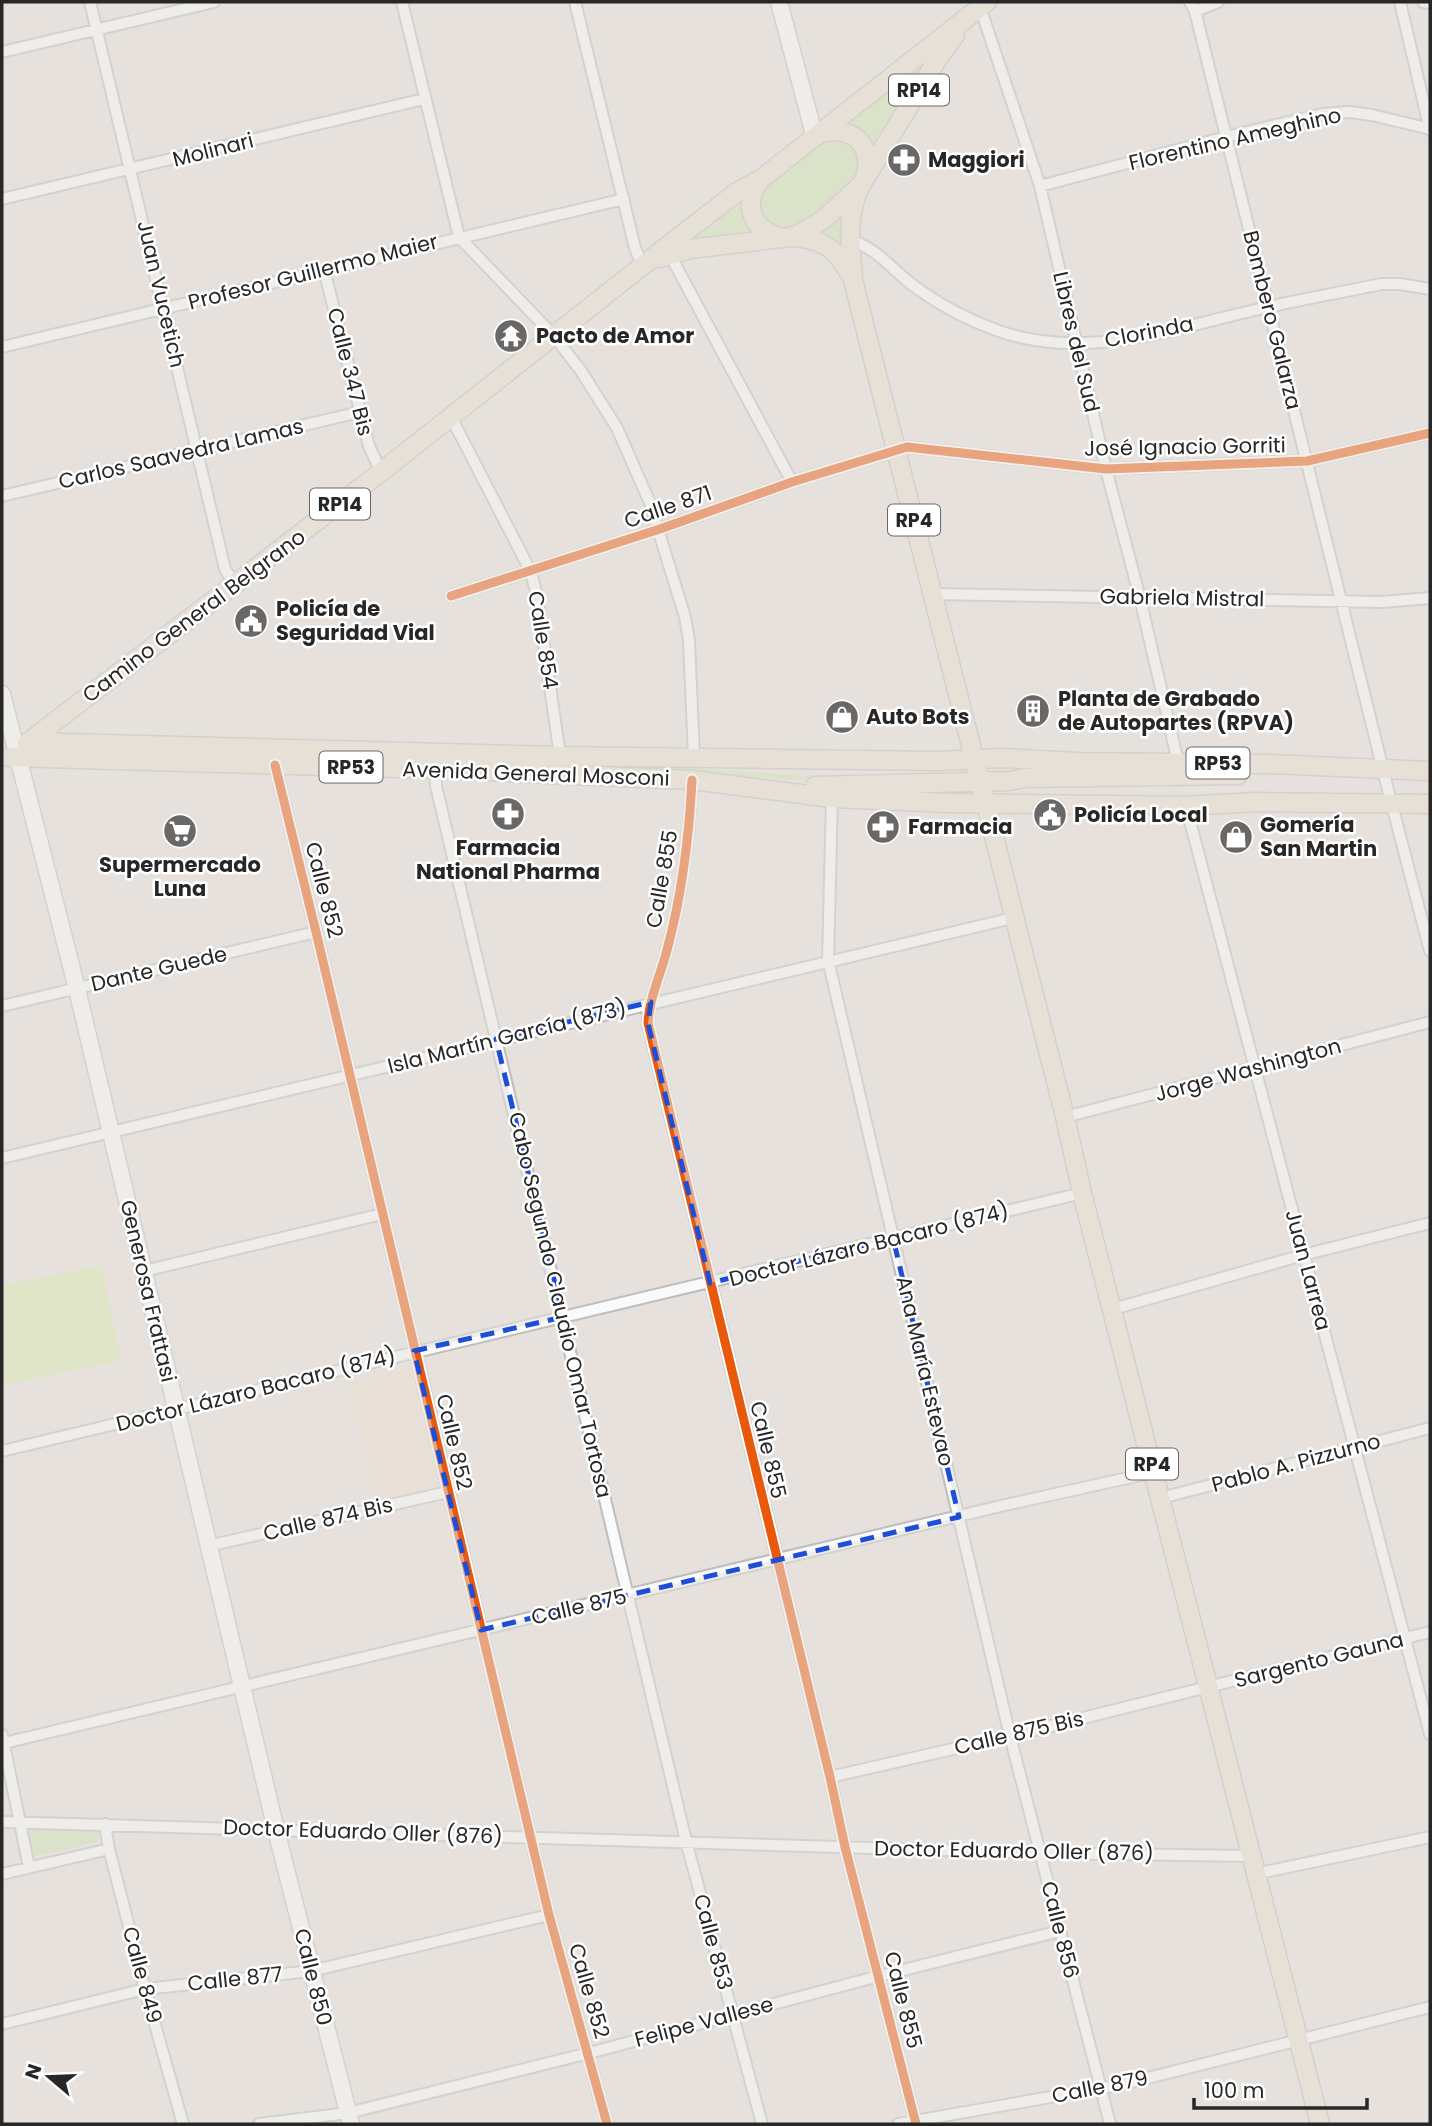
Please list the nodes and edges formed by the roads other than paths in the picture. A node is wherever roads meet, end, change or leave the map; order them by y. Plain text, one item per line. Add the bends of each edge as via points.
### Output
1 (90, 2) edge
2 (214, 2) edge
3 (402, 2) edge
4 (575, 2) edge
5 (779, 2) edge
6 (1218, 2) edge
7 (1400, 2) edge
8 (1423, 2) edge
9 (1430, 3) edge
10 (984, 5) edge
11 (1192, 6) edge
12 (97, 29) junction
13 (2, 52) edge
14 (424, 99) junction
15 (1430, 129) edge
16 (818, 135) junction
17 (1226, 137) junction
18 (131, 170) junction
19 (761, 179) junction
20 (863, 181) junction
21 (1040, 186) junction
22 (2, 199) edge
23 (624, 199) junction
24 (459, 237) junction
25 (787, 237) junction
26 (850, 240) junction
27 (670, 255) junction
28 (646, 264) junction
29 (324, 270) junction
30 (853, 281) junction
31 (1430, 289) edge
32 (1269, 306) junction
33 (164, 308) junction
34 (554, 336) junction
35 (1077, 344) junction
36 (2, 347) edge
37 (360, 412) junction
38 (451, 417) junction
39 (1430, 433) edge
40 (198, 450) junction
41 (896, 450) junction
42 (1307, 461) junction
43 (1106, 470) junction
44 (381, 472) junction
45 (792, 482) junction
46 (2, 496) edge
47 (660, 530) junction
48 (531, 572) junction
49 (235, 585) junction
50 (933, 594) junction
51 (452, 596) dead end
52 (1140, 598) junction
53 (1430, 598) edge
54 (1343, 601) junction
55 (2, 694) edge
56 (11, 752) edge
57 (560, 756) junction
58 (694, 757) junction
59 (974, 759) junction
60 (1178, 762) junction
61 (275, 765) junction
62 (1357, 768) junction
63 (435, 769) junction
64 (1383, 770) junction
65 (1430, 771) edge
66 (692, 780) junction
67 (979, 782) junction
68 (832, 798) junction
69 (985, 803) junction
70 (1391, 804) junction
71 (1430, 804) edge
72 (1186, 806) junction
73 (1013, 918) junction
74 (316, 932) junction
75 (1430, 951) edge
76 (828, 960) junction
77 (77, 989) junction
78 (651, 1002) junction
79 (2, 1006) edge
80 (1430, 1022) edge
81 (496, 1039) junction
82 (1255, 1069) junction
83 (349, 1076) junction
84 (1065, 1117) junction
85 (111, 1132) junction
86 (2, 1157) edge
87 (1082, 1194) junction
88 (382, 1214) junction
89 (1430, 1223) edge
90 (893, 1238) junction
91 (1303, 1255) junction
92 (144, 1271) junction
93 (710, 1283) junction
94 (1113, 1309) junction
95 (563, 1317) junction
96 (414, 1351) junction
97 (176, 1408) junction
98 (1430, 1428) edge
99 (1355, 1447) junction
100 (2, 1451) edge
101 (1154, 1472) junction
102 (448, 1492) junction
103 (1161, 1498) junction
104 (959, 1517) junction
105 (208, 1546) junction
106 (776, 1561) junction
107 (629, 1595) junction
108 (481, 1630) junction
109 (1430, 1632) edge
110 (1406, 1639) junction
111 (242, 1688) junction
112 (1208, 1688) junction
113 (1430, 1734) edge
114 (1010, 1736) junction
115 (3, 1739) edge
116 (830, 1777) junction
117 (2, 1822) edge
118 (20, 1822) junction
119 (105, 1824) junction
120 (276, 1830) junction
121 (531, 1837) junction
122 (1430, 1837) edge
123 (686, 1841) junction
124 (845, 1847) junction
125 (109, 1849) junction
126 (1041, 1853) junction
127 (1253, 1865) junction
128 (29, 1867) junction
129 (2, 1874) edge
130 (549, 1915) junction
131 (1060, 1931) junction
132 (311, 1971) junction
133 (879, 1976) junction
134 (145, 1989) junction
135 (1430, 2007) edge
136 (732, 2015) junction
137 (2, 2024) edge
138 (1299, 2039) junction
139 (589, 2053) junction
140 (1101, 2088) junction
141 (350, 2119) edge
142 (915, 2122) edge
143 (183, 2124) edge
144 (259, 2124) edge
145 (607, 2124) edge
146 (762, 2124) edge
147 (898, 2124) edge
148 (1110, 2124) edge
149 (1320, 2124) edge

1 - 12 street, Juan Vucetich
2 - 12 street
3 - 14 street
4 - 23 street
5 - 16 main road
6 - 11 street
7 - 15 street
8 - 9 street
10 - 16 main road, Camino General Belgrano / RP14
10 - 20 main road, Camino General Belgrano / RP14 via 944,49
10 - 21 street, Libres del Sud
11 - 17 street, Bombero Galarza
12 - 13 street
12 - 18 street, Juan Vucetich
14 - 18 street, Molinari
14 - 24 street
15 - 17 street, Florentino Ameghino via 1350,112 1322,114
16 - 19 main road, Camino General Belgrano
16 - 20 main road, RP4 via 846,132 865,147 868,156
17 - 21 street, Florentino Ameghino
17 - 32 street, Bombero Galarza
18 - 22 street, Molinari
18 - 33 street, Juan Vucetich
19 - 25 main road, RP4 via 752,199 753,217 761,229
19 - 28 main road, Camino General Belgrano / RP14 via 737,192
20 - 25 main road, Camino General Belgrano via 814,226
20 - 26 main road, RP4 via 850,219
21 - 35 street, Libres del Sud
23 - 24 street, Profesor Guillermo Maier
23 - 28 street via 635,248
24 - 29 street, Profesor Guillermo Maier
24 - 34 street
25 - 27 main road, Camino General Belgrano / RP14
25 - 30 main road, RP4 via 813,240 833,250
26 - 30 main road, RP4
26 - 35 street, Clorinda via 870,247 911,283 971,319 1000,332
27 - 28 main road, Camino General Belgrano / RP14
27 - 45 street
28 - 34 main road, Camino General Belgrano / RP14
29 - 33 street, Profesor Guillermo Maier
29 - 37 street, Calle 347 Bis
30 - 41 main road, RP4
31 - 32 street, Clorinda via 1381,284
32 - 35 street, Clorinda via 1144,336
32 - 42 street, Bombero Galarza
33 - 36 street, Profesor Guillermo Maier
33 - 40 street, Juan Vucetich
34 - 38 main road, Camino General Belgrano / RP14
34 - 47 street via 617,428
35 - 43 street, Libres del Sud
37 - 40 street, Carlos Saavedra Lamas
37 - 44 street, Calle 347 Bis
38 - 44 main road, Camino General Belgrano / RP14
38 - 48 street, Calle 854
39 - 42 street, José Ignacio Gorriti
40 - 46 street, Carlos Saavedra Lamas
40 - 49 street, Juan Vucetich via 225,569
41 - 43 street, José Ignacio Gorriti via 915,447
41 - 45 street, Calle 871
41 - 50 main road, RP4
42 - 43 street, José Ignacio Gorriti
42 - 54 street, Bombero Galarza
43 - 52 street, Libres del Sud
44 - 49 main road, Camino General Belgrano / RP14
45 - 47 street, Calle 871
47 - 48 street, Calle 871
47 - 58 street via 689,640
48 - 51 street, Calle 871
48 - 57 street, Calle 854
49 - 56 main road, Camino General Belgrano / RP14
50 - 52 street, Gabriela Mistral
50 - 59 main road, RP4
52 - 54 street, Gabriela Mistral
52 - 60 street, Libres del Sud
53 - 54 street, Gabriela Mistral
54 - 64 street, Bombero Galarza
55 - 56 main road, Generosa Frattasi
56 - 57 main road, Avenida General Mosconi / RP53
56 - 61 main road, Avenida General Mosconi / RP53
56 - 77 main road, Generosa Frattasi
57 - 58 main road, Avenida General Mosconi / RP53
58 - 59 main road, Avenida General Mosconi / RP53
59 - 60 main road, RP53
59 - 67 main road, RP4
60 - 62 main road, RP53
61 - 63 main road, Avenida General Mosconi / RP53
61 - 74 street, Calle 852
62 - 64 main road, RP53
62 - 67 main road, RP53
63 - 66 main road, Avenida General Mosconi / RP53
63 - 81 street, Cabo Segundo Claudio Omar Tortosa
64 - 65 main road, RP53
64 - 70 street, Bombero Galarza
66 - 67 main road, RP53 via 819,786
66 - 68 main road, Avenida General Mosconi / RP53
66 - 78 street, Calle 855 via 682,881
67 - 69 main road, RP4
68 - 69 main road, Avenida General Mosconi / RP53
68 - 76 street, Ana María Estevao
69 - 72 main road, RP53
69 - 73 main road, RP4
70 - 71 main road, RP53
70 - 72 main road, RP53
70 - 75 street, Bombero Galarza
72 - 82 street, Juan Larrea
73 - 76 street, Isla Martín García (873)
73 - 84 main road, RP4
74 - 77 street, Dante Guede
74 - 83 street, Calle 852
76 - 78 street, Isla Martín García (873)
76 - 90 street, Ana María Estevao
77 - 79 street, Dante Guede
77 - 85 main road, Generosa Frattasi
78 - 81 street, Isla Martín García (873)
78 - 93 street, Calle 855 via 648,1023
80 - 82 street, Jorge Washington
81 - 83 street, Isla Martín García (873)
81 - 95 street, Cabo Segundo Claudio Omar Tortosa
82 - 84 street, Jorge Washington
82 - 91 street, Juan Larrea
83 - 85 street, Isla Martín García (873)
83 - 88 street, Calle 852
84 - 87 main road, RP4
85 - 86 street, Isla Martín García (873)
85 - 92 main road, Generosa Frattasi
87 - 90 street, Doctor Lázaro Bacaro (874)
87 - 94 main road, RP4
88 - 92 street
88 - 96 street, Calle 852
89 - 91 street
90 - 93 street, Doctor Lázaro Bacaro (874)
90 - 104 street, Ana María Estevao
91 - 94 street
91 - 99 street, Juan Larrea
92 - 97 main road, Generosa Frattasi
93 - 95 street, Doctor Lázaro Bacaro (874)
93 - 106 street, Calle 855
94 - 101 main road, RP4
95 - 96 street, Doctor Lázaro Bacaro (874)
95 - 107 street, Cabo Segundo Claudio Omar Tortosa
96 - 97 street, Doctor Lázaro Bacaro (874)
96 - 102 street, Calle 852
97 - 100 street, Doctor Lázaro Bacaro (874)
97 - 105 main road, Generosa Frattasi
98 - 99 street, Pablo A. Pizzurno
99 - 103 street, Pablo A. Pizzurno
99 - 110 street, Juan Larrea
101 - 103 main road, RP4
101 - 104 street, Calle 875
102 - 105 street, Calle 874 Bis
102 - 108 street, Calle 852
103 - 112 main road, RP4
104 - 106 street, Calle 875
104 - 114 street, Ana María Estevao
105 - 111 main road, Generosa Frattasi
106 - 107 street, Calle 875
106 - 116 street, Calle 855
107 - 108 street, Calle 875
107 - 123 street, Cabo Segundo Claudio Omar Tortosa
108 - 111 street, Calle 875
108 - 121 street, Calle 852
109 - 110 street, Sargento Gauna
110 - 112 street, Sargento Gauna
110 - 113 street, Juan Larrea
111 - 115 street, Calle 875
111 - 120 main road, Generosa Frattasi
112 - 114 street, Calle 875 Bis
112 - 127 main road, RP4
114 - 116 street, Calle 875 Bis
114 - 126 street, Calle 856
115 - 118 street
116 - 124 street, Calle 855
117 - 118 street
118 - 119 street
118 - 128 street
119 - 120 street, Doctor Eduardo Oller (876)
119 - 125 street, Calle 849
120 - 121 street, Doctor Eduardo Oller (876)
120 - 132 main road, Calle 850
121 - 123 street, Doctor Eduardo Oller (876)
121 - 130 street, Calle 852
122 - 127 street, Doctor Eduardo Oller (876)
123 - 124 street, Doctor Eduardo Oller (876)
123 - 136 street, Calle 853
124 - 126 street, Doctor Eduardo Oller (876)
124 - 133 street, Calle 855
125 - 128 street
125 - 134 street, Calle 849
126 - 127 street, Doctor Eduardo Oller (876)
126 - 131 street, Calle 856
127 - 138 main road, RP4
128 - 129 street
130 - 132 street, Calle 877
130 - 139 street, Calle 852
131 - 133 street, Felipe Vallese
131 - 140 street, Calle 856
132 - 134 street, Calle 877
132 - 141 main road, Calle 850
133 - 136 street, Felipe Vallese
133 - 142 street, Calle 855
134 - 137 street, Calle 877
134 - 143 street, Calle 849
135 - 138 street, Calle 879
136 - 139 street, Felipe Vallese
136 - 146 street, Calle 853
138 - 140 street, Calle 879
138 - 149 main road, RP4
139 - 141 street, Felipe Vallese
139 - 145 street, Calle 852
140 - 142 street, Calle 879
140 - 148 street, Calle 856
141 - 144 street, Felipe Vallese
142 - 147 street, Calle 879

